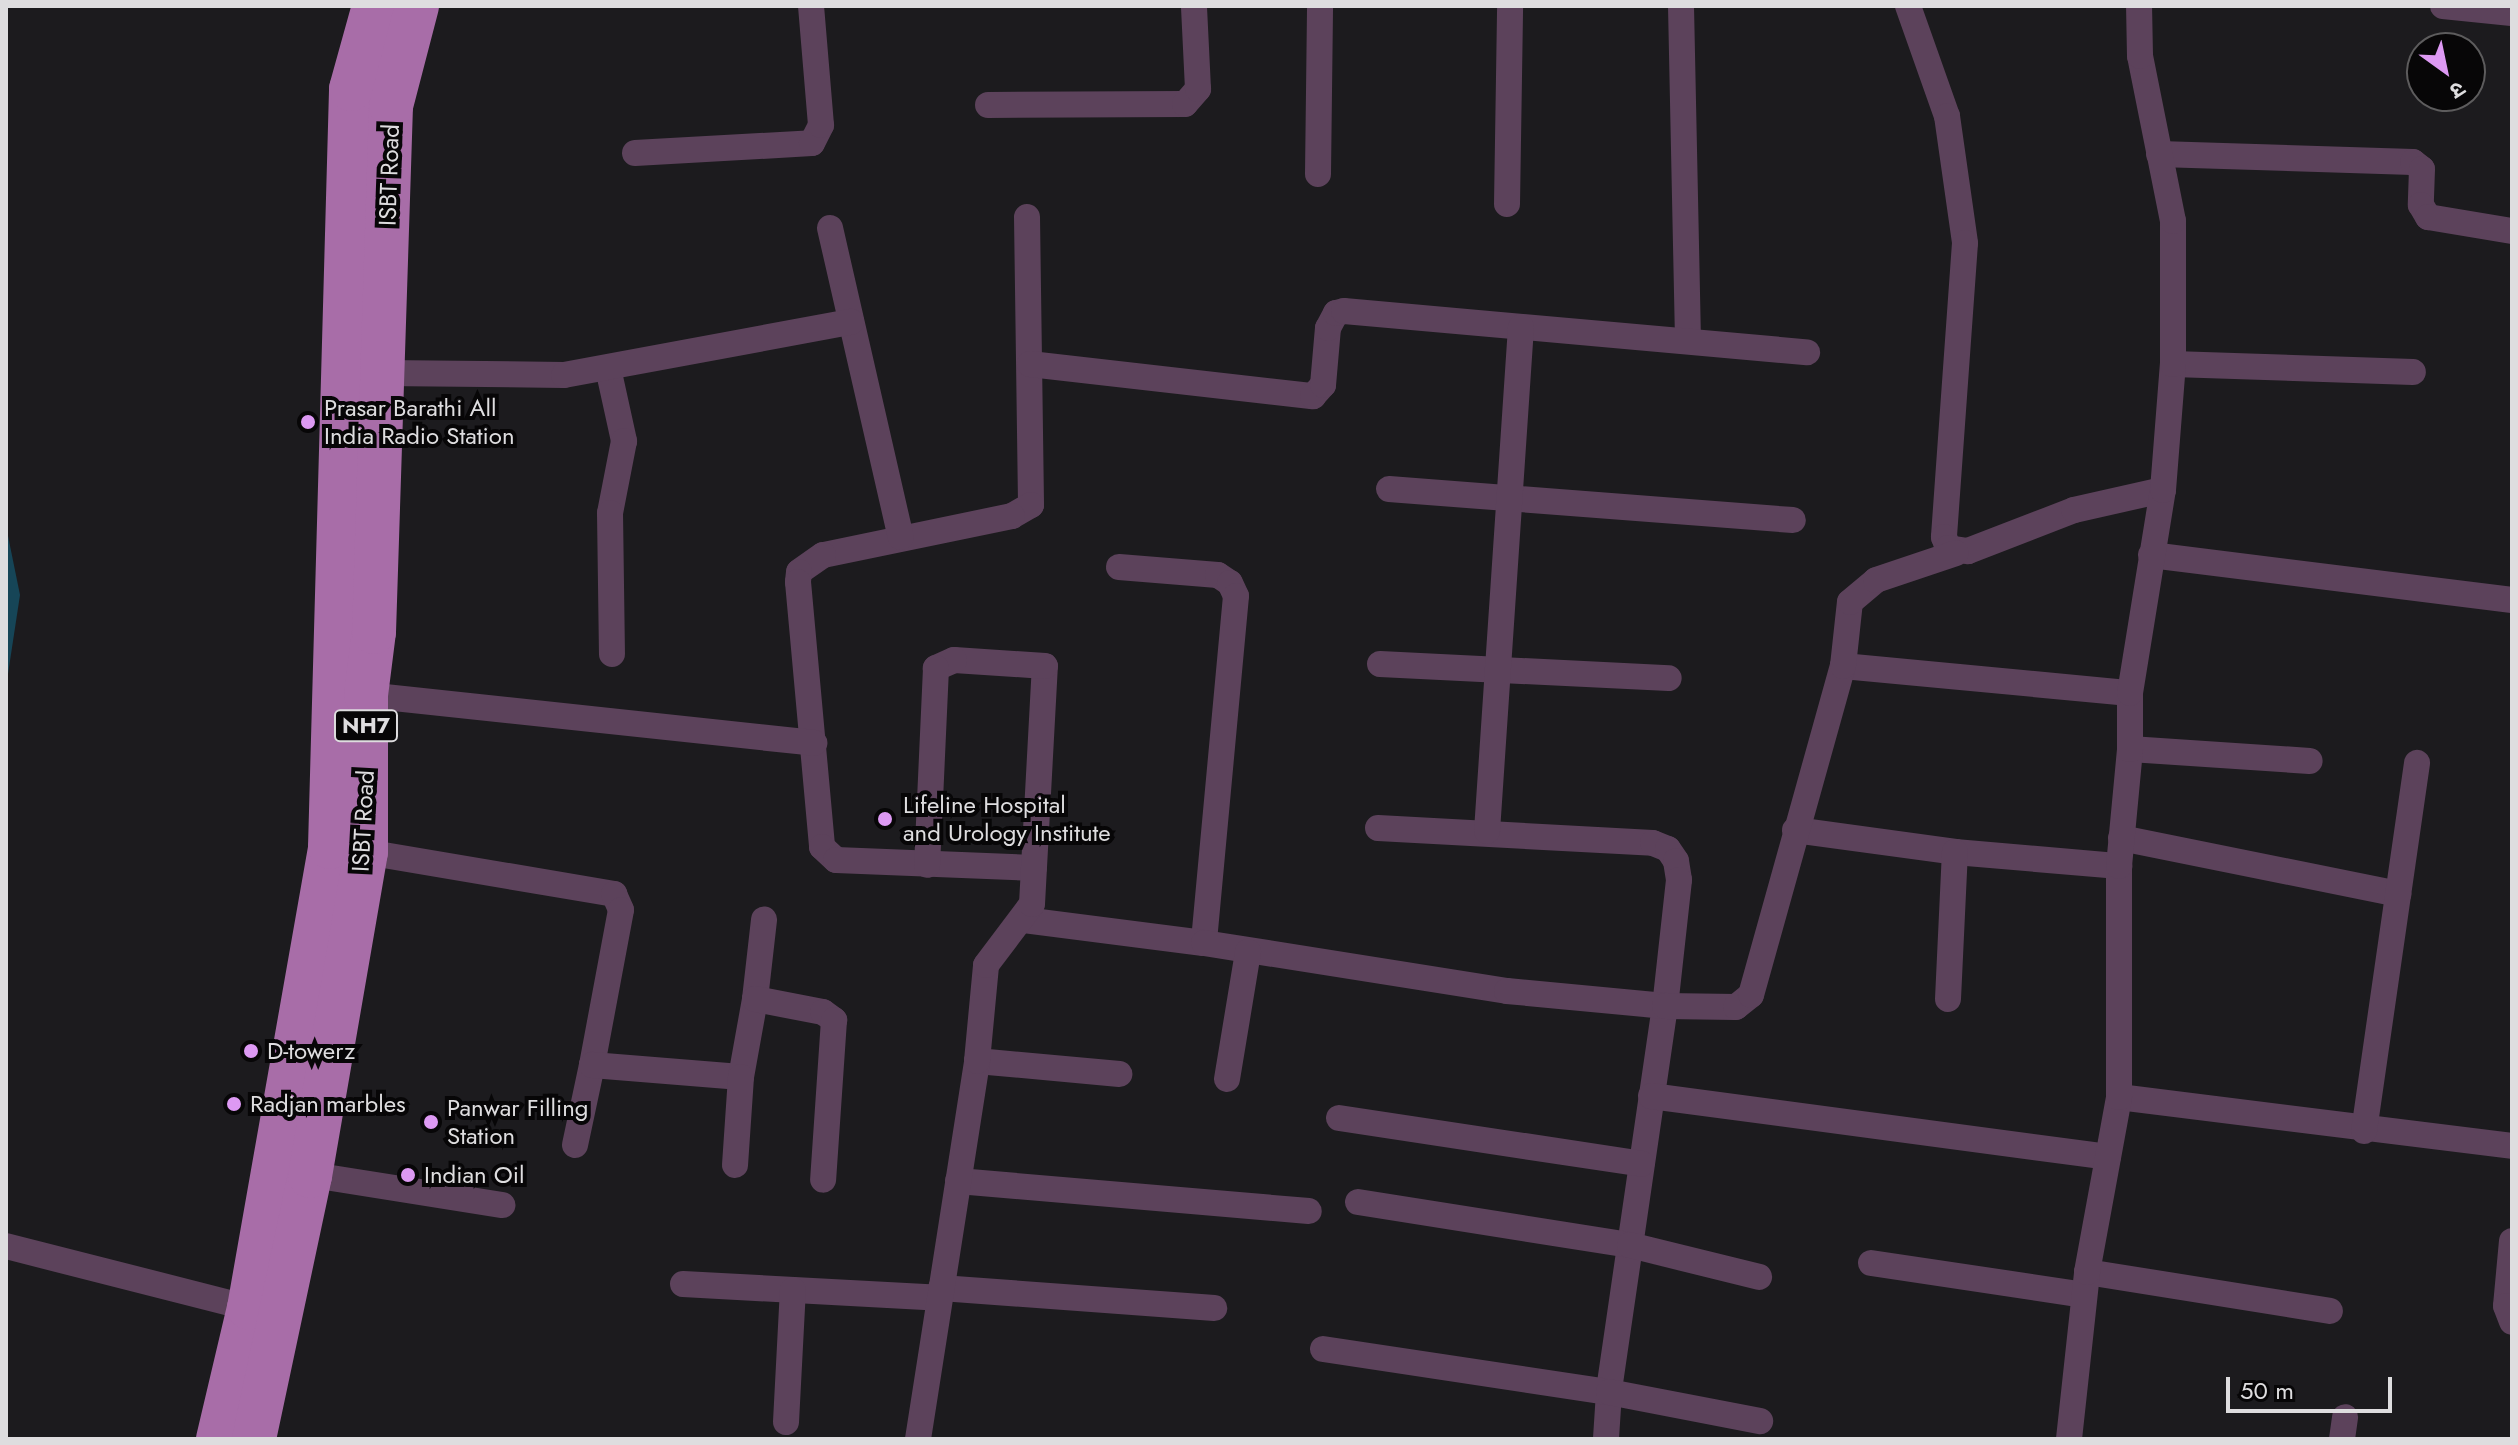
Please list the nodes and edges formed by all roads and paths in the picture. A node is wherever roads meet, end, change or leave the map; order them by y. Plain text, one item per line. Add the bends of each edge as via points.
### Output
1 (811, 6) edge
2 (1194, 6) edge
3 (1320, 6) edge
4 (1510, 6) edge
5 (1681, 6) edge
6 (1908, 6) edge
7 (2139, 6) edge
8 (2443, 6) edge
9 (401, 8) edge
10 (2512, 13) edge
11 (988, 105) dead end
12 (635, 153) dead end
13 (2159, 154) junction
14 (1318, 174) dead end
15 (1507, 204) dead end
16 (1027, 217) dead end
17 (830, 228) dead end
18 (2512, 231) edge
19 (851, 322) junction
20 (1521, 327) junction
21 (1688, 340) junction
22 (1807, 352) dead end
23 (1030, 364) junction
24 (2173, 364) junction
25 (608, 368) junction
26 (2413, 372) dead end
27 (382, 373) junction
28 (1389, 489) dead end
29 (2163, 490) junction
30 (1511, 499) junction
31 (1793, 520) dead end
32 (901, 537) junction
33 (1956, 553) junction
34 (2151, 555) junction
35 (1119, 567) dead end
36 (2512, 600) edge
37 (612, 654) dead end
38 (1380, 664) dead end
39 (1843, 666) junction
40 (1498, 673) junction
41 (1669, 678) dead end
42 (2130, 693) junction
43 (366, 695) junction
44 (814, 743) junction
45 (2130, 749) junction
46 (2310, 761) dead end
47 (2417, 763) dead end
48 (1378, 828) dead end
49 (1795, 830) junction
50 (1487, 831) junction
51 (2121, 838) junction
52 (366, 852) junction
53 (1955, 852) junction
54 (927, 865) junction
55 (2119, 866) junction
56 (1034, 868) junction
57 (2398, 894) junction
58 (764, 920) dead end
59 (1024, 920) junction
60 (1204, 943) junction
61 (1248, 952) junction
62 (755, 999) junction
63 (1948, 999) dead end
64 (1665, 1006) junction
65 (977, 1061) junction
66 (592, 1065) junction
67 (1119, 1074) dead end
68 (741, 1077) junction
69 (1227, 1079) dead end
70 (1651, 1096) junction
71 (2119, 1097) junction
72 (1339, 1118) dead end
73 (2364, 1131) junction
74 (575, 1145) dead end
75 (2512, 1146) edge
76 (2108, 1157) junction
77 (1642, 1164) junction
78 (735, 1165) dead end
79 (292, 1170) junction
80 (823, 1180) dead end
81 (958, 1181) junction
82 (1358, 1202) dead end
83 (502, 1205) dead end
84 (1309, 1211) dead end
85 (2512, 1241) edge
86 (1630, 1245) junction
87 (6, 1246) edge
88 (1871, 1263) dead end
89 (1759, 1277) dead end
90 (683, 1284) dead end
91 (2086, 1284) junction
92 (793, 1290) junction
93 (940, 1293) junction
94 (249, 1308) junction
95 (1214, 1308) dead end
96 (2330, 1311) dead end
97 (2512, 1322) edge
98 (1323, 1349) dead end
99 (1609, 1392) junction
100 (1760, 1421) dead end
101 (786, 1422) dead end
102 (225, 1434) edge
103 (2072, 1438) edge
104 (918, 1439) edge
105 (1606, 1439) edge

1 - 12 street via 821,125 812,143
2 - 11 street via 1198,89 1185,104
3 - 14 street
4 - 15 street
5 - 21 street
6 - 33 street via 1947,116 1965,243 1944,537
7 - 13 street via 2140,56
8 - 10 street
9 - 27 highway, ISBT Road / NH7 via 391,106
9 - 79 highway, NH7 via 351,89 330,847
13 - 18 street via 2413,162 2422,169 2421,205 2428,217
13 - 24 street via 2173,221
16 - 23 street
17 - 19 street
19 - 25 street
19 - 32 street
20 - 21 street
20 - 23 street via 1336,313 1328,328 1323,385 1304,397
20 - 30 street
21 - 22 street
23 - 32 street via 1031,505 1012,516
24 - 26 street
24 - 29 street
25 - 27 street via 564,375
25 - 37 street via 624,441 610,513
27 - 43 highway, ISBT Road / NH7 via 374,632
28 - 30 street
29 - 33 street via 2074,510
29 - 34 street
30 - 31 street
30 - 40 street
32 - 44 street via 823,555 799,572
33 - 39 street via 1876,580 1855,593
34 - 36 street
34 - 42 street
35 - 60 street via 1218,575 1236,596
38 - 40 street
39 - 42 street
39 - 49 street
40 - 41 street
40 - 50 street
42 - 45 street
43 - 44 street
43 - 52 highway, ISBT Road / NH7
44 - 54 street via 818,831 829,854 836,860
45 - 46 street
45 - 51 street
47 - 57 street
48 - 50 street
49 - 53 street
49 - 64 street via 1751,995 1736,1007
50 - 64 street via 1653,843 1668,849 1679,880
51 - 55 street
51 - 57 street
52 - 66 street via 614,894 621,910
52 - 79 highway, ISBT Road / NH7
53 - 55 street
53 - 63 street
54 - 56 street
54 - 56 street via 932,678 936,668 954,660 1045,666
55 - 71 street
56 - 59 street via 1032,904
57 - 73 street
58 - 62 street
59 - 60 street
59 - 65 street via 1005,934 986,965
60 - 61 street
61 - 64 street via 1507,991
61 - 69 street
62 - 68 street
62 - 80 street via 823,1012 834,1020
64 - 70 street
65 - 67 street
65 - 81 street
66 - 68 street
66 - 74 street
68 - 78 street
70 - 76 street
70 - 77 street
71 - 73 street
71 - 76 street
72 - 77 street
73 - 75 street
76 - 91 street
77 - 86 street
79 - 83 street
79 - 94 highway, NH7
79 - 102 highway, ISBT Road / NH7
81 - 84 street
81 - 93 street
82 - 86 street
85 - 97 street via 2506,1306
86 - 89 street
86 - 99 street
87 - 94 street
88 - 91 street
90 - 92 street
91 - 96 street
91 - 103 street
92 - 93 street
92 - 101 street
93 - 95 street
93 - 104 street
94 - 102 highway, NH7
98 - 99 street
99 - 100 street
99 - 105 street

